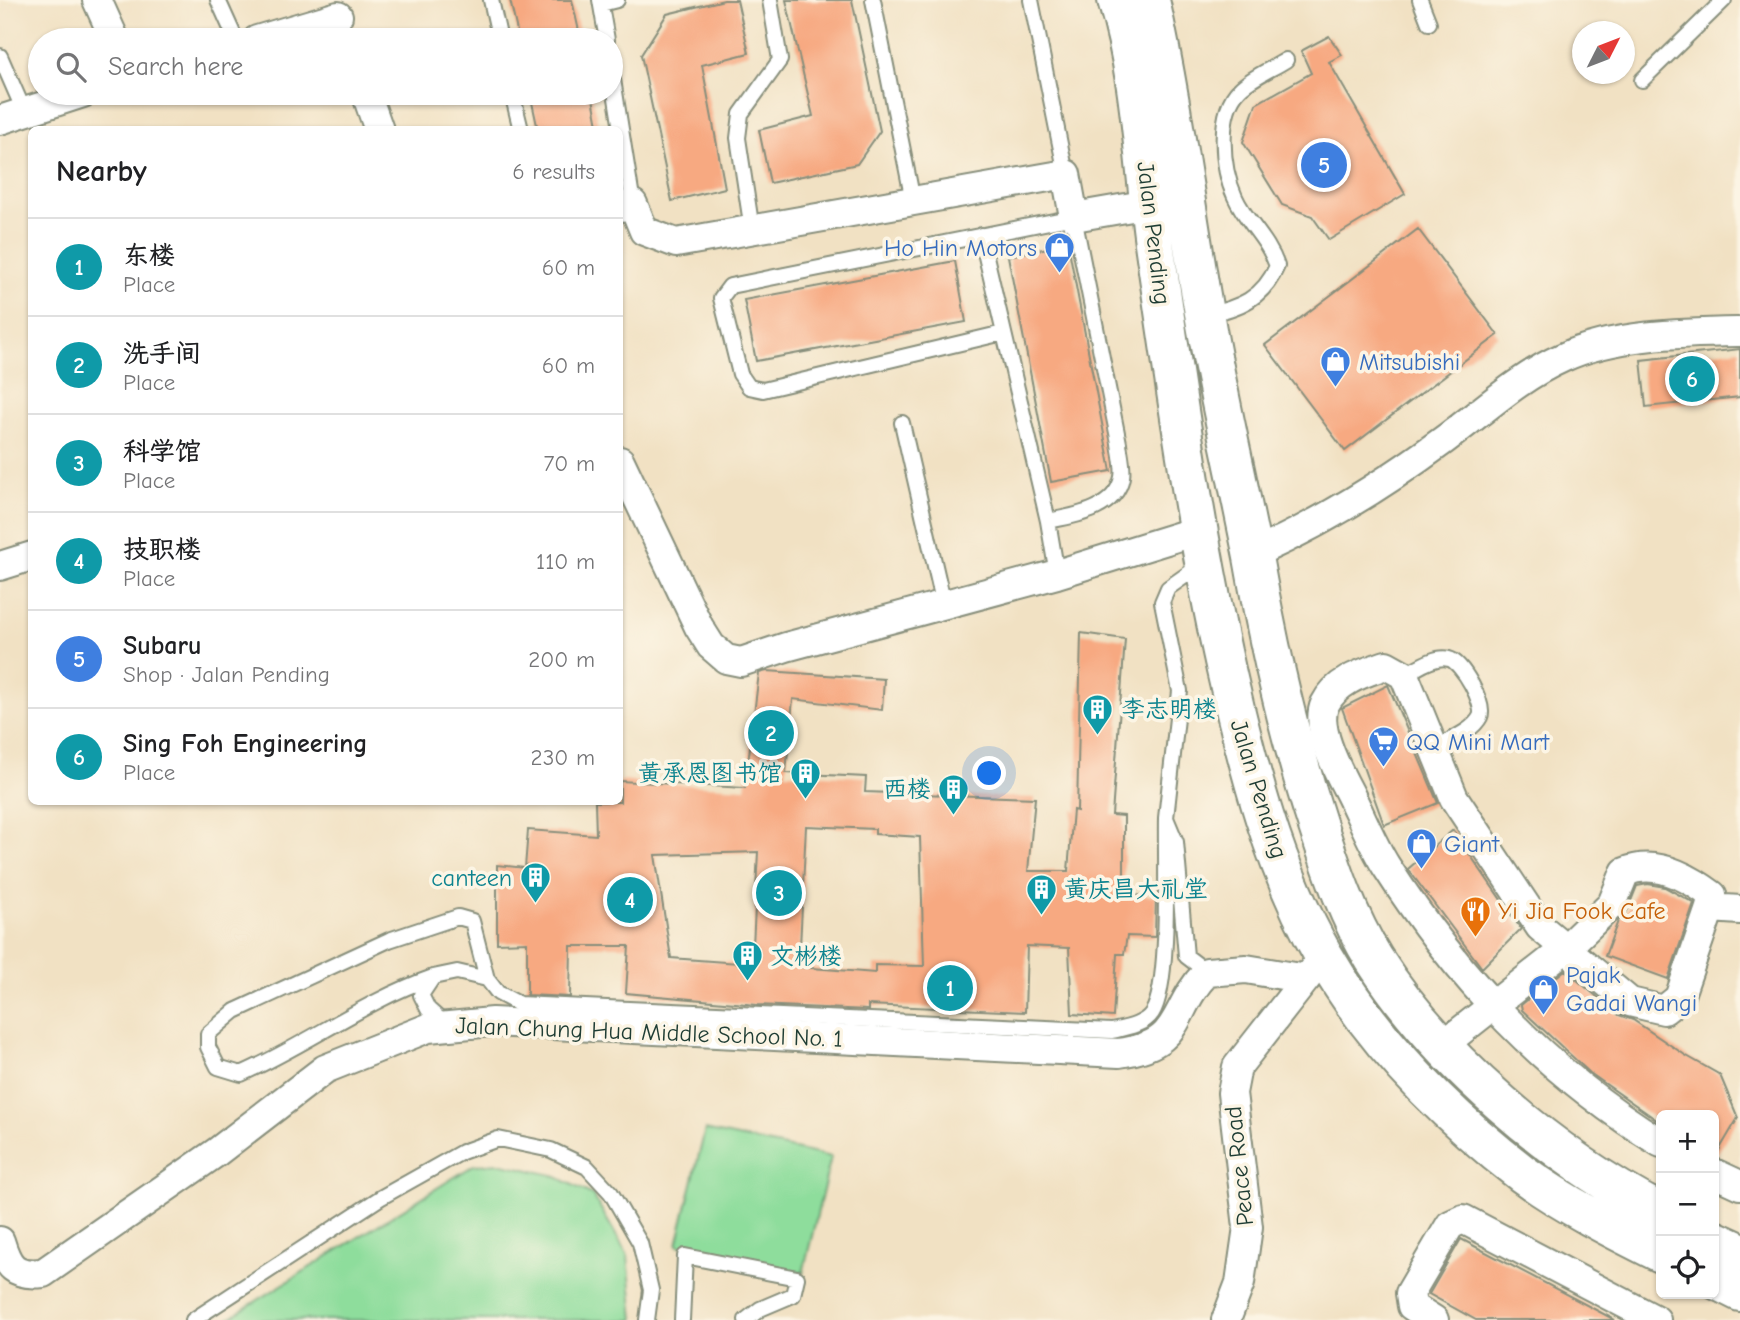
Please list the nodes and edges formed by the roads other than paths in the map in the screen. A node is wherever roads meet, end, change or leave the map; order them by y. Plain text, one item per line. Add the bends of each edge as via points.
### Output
1 (97, 0) edge
2 (218, 0) edge
3 (491, 0) edge
4 (617, 0) edge
5 (770, 0) edge
6 (873, 0) edge
7 (1031, 0) edge
8 (1117, 0) edge
9 (1150, 0) edge
10 (1420, 0) edge
11 (1724, 0) edge
12 (600, 2) edge
13 (339, 19) edge
14 (1429, 23) dead end
15 (110, 28) edge
16 (231, 28) edge
17 (304, 28) edge
18 (497, 28) edge
19 (605, 28) edge
20 (0, 56) edge
21 (1286, 60) dead end
22 (1642, 80) dead end
23 (44, 105) edge
24 (370, 105) edge
25 (515, 105) edge
26 (615, 105) edge
27 (12, 115) edge
28 (378, 126) edge
29 (519, 126) edge
30 (617, 126) edge
31 (1066, 174) junction
32 (623, 178) edge
33 (913, 201) junction
34 (1149, 204) junction
35 (626, 206) edge
36 (1074, 217) junction
37 (752, 230) junction
38 (981, 235) junction
39 (1205, 316) junction
40 (1740, 332) edge
41 (1003, 333) junction
42 (902, 422) dead end
43 (623, 467) edge
44 (1048, 522) junction
45 (1199, 547) junction
46 (1252, 554) junction
47 (28, 557) edge
48 (0, 566) edge
49 (1057, 574) junction
50 (944, 604) junction
51 (1404, 675) junction
52 (1310, 742) junction
53 (1436, 748) junction
54 (1166, 818) junction
55 (1710, 908) junction
56 (1740, 909) edge
57 (1565, 949) junction
58 (1314, 967) junction
59 (1207, 972) junction
60 (433, 977) junction
61 (487, 979) junction
62 (498, 993) junction
63 (1492, 1005) junction
64 (480, 1023) junction
65 (445, 1024) junction
66 (1443, 1045) junction
67 (1656, 1140) edge
68 (1719, 1175) edge
69 (1740, 1185) edge
70 (1656, 1210) edge
71 (1719, 1242) edge
72 (1, 1243) edge
73 (1656, 1250) edge
74 (1740, 1252) edge
75 (1719, 1282) edge
76 (1740, 1292) edge
77 (193, 1320) edge
78 (647, 1320) edge
79 (681, 1320) edge
80 (746, 1320) edge
81 (1226, 1320) edge
82 (1434, 1320) edge
83 (1656, 1320) edge

1 - 15 street
2 - 16 lane
3 - 18 lane
4 - 12 lane
5 - 37 lane via 780,60 741,114 738,138
6 - 33 lane
7 - 31 lane
8 - 34 main road, Jalan Pending via 1140,111
9 - 39 main road, Jalan Pending
10 - 14 lane
11 - 22 lane
12 - 19 lane
13 - 17 street
20 - 27 lane
21 - 39 lane via 1240,89 1224,116 1224,153 1235,197 1271,247 1277,266 1271,280 1250,301
23 - 27 street
24 - 28 street
25 - 29 lane
26 - 30 lane
31 - 33 street
31 - 36 street
32 - 35 lane
33 - 37 street
34 - 36 street
34 - 45 main road, Jalan Pending
35 - 37 street via 644,231 676,243
36 - 38 lane
36 - 44 lane via 1122,478 1108,499 1091,512
38 - 41 lane
38 - 41 lane via 730,286 721,298 723,311 740,374 749,387 763,390
39 - 46 main road, Jalan Pending
40 - 46 street via 1624,340 1562,357 1353,503
41 - 44 lane
42 - 50 lane
43 - 50 street via 699,627 726,659 741,662
44 - 49 lane
45 - 49 street
45 - 54 lane via 1162,602 1180,691
45 - 58 main road, Jalan Pending via 1245,755
46 - 52 main road, Jalan Pending
47 - 48 street
49 - 50 street
51 - 52 street via 1386,665 1348,678 1325,704
51 - 53 street
51 - 53 lane via 1439,658 1450,659 1462,668 1482,707 1474,725
52 - 63 street via 1332,759 1384,864 1449,957
52 - 66 main road, Jalan Pending via 1338,889 1374,958 1413,1013
53 - 57 street via 1454,798 1485,848 1541,927
54 - 59 lane via 1176,842 1186,956
54 - 62 lane via 1162,978 1152,1014 1134,1026 1112,1031 533,1005 519,1004
55 - 56 street
55 - 57 street via 1712,895 1694,882 1673,872 1638,866 1625,872 1612,904
55 - 57 street via 1679,998 1664,1010 1630,1002
57 - 63 street
58 - 59 street
58 - 73 main road, Jalan Pending via 1352,999 1450,1112 1525,1175
58 - 81 street, Peace Road via 1237,1067 1232,1093 1248,1227 1240,1283
59 - 64 street, Jalan Chung Hua Middle School No. 1 via 1193,987 1170,1033 1145,1050 1119,1053
60 - 61 lane via 457,972
60 - 61 lane via 368,1004 278,1058 241,1074 218,1067 208,1047 208,1034 235,1011 389,940 458,916 472,921
60 - 65 lane via 421,995 428,1009
61 - 62 lane
62 - 64 lane via 498,1010
63 - 66 street
63 - 67 street via 1546,1061 1609,1111
64 - 65 street, Jalan Chung Hua Middle School No. 1
65 - 72 street, Jalan Chung Hua Middle School No. 1 via 371,1048 325,1069 217,1152 43,1273 25,1275 7,1263
66 - 70 main road, Jalan Pending via 1471,1077 1553,1144
68 - 69 street
71 - 74 main road
75 - 76 main road
77 - 78 lane via 380,1198 463,1152 498,1139 551,1150 587,1167 611,1193 640,1242 651,1290
79 - 80 lane via 684,1256 797,1278 793,1295
82 - 83 street via 1412,1306 1410,1293 1450,1225 1463,1219

